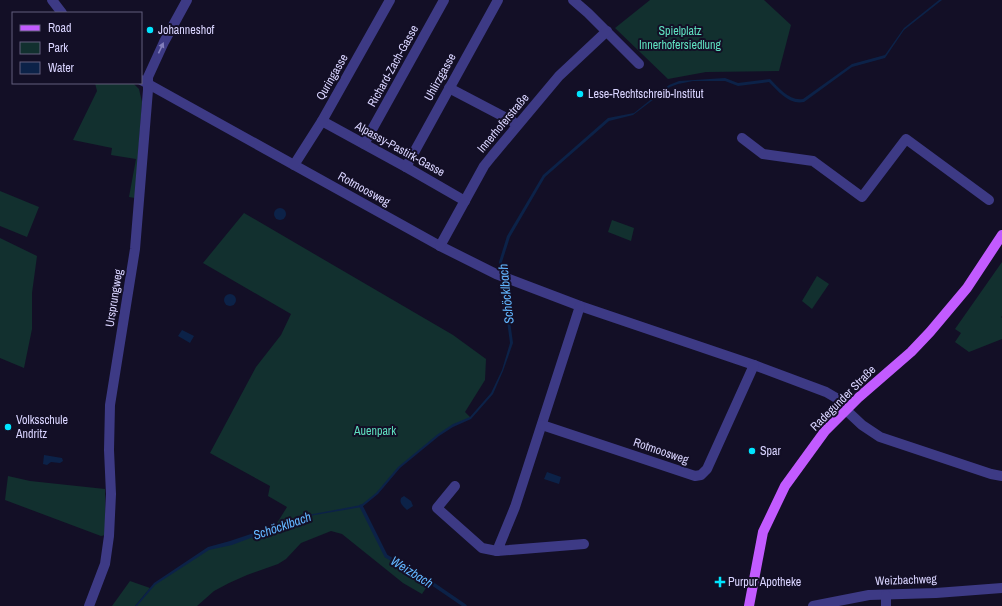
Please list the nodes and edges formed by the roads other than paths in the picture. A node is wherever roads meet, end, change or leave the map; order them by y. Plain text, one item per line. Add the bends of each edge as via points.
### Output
1 (52, 0) edge
2 (187, 0) edge
3 (390, 0) edge
4 (444, 0) edge
5 (498, 0) edge
6 (573, 0) edge
7 (61, 12) edge
8 (607, 31) junction
9 (639, 64) dead end
10 (144, 82) edge
11 (449, 88) junction
12 (322, 121) junction
13 (517, 126) junction
14 (742, 138) dead end
15 (364, 144) junction
16 (294, 165) junction
17 (406, 167) junction
18 (989, 200) dead end
19 (465, 201) junction
20 (1002, 235) edge
21 (440, 246) junction
22 (580, 306) junction
23 (754, 365) junction
24 (846, 410) junction
25 (542, 425) junction
26 (1002, 476) edge
27 (455, 486) dead end
28 (584, 544) dead end
29 (497, 551) junction
30 (1002, 588) edge
31 (886, 595) junction
32 (89, 606) edge
33 (750, 606) edge
34 (813, 606) edge
35 (886, 606) edge

1 - 7 street
10 -> 2 street, Ursprungweg
3 - 12 street, Quringasse
4 - 15 street, Richard-Zach-Gasse
5 - 11 street, Uhlirzgasse
6 - 8 street
8 - 9 street
8 - 13 street, Innerhoferstraße via 564,71
10 - 16 street, Rotmoosweg
10 - 32 street, Ursprungweg via 148,90 134,249 110,405 109,536 104,564
11 - 13 street
11 - 17 street, Uhlirzgasse
12 - 15 street, Alpassy-Pastirk-Gasse
12 - 16 street, Quringasse
13 - 19 street, Innerhoferstraße via 484,166
14 - 18 street via 763,154 813,161 862,196 906,139
15 - 17 street, Alpassy-Pastirk-Gasse
16 - 21 street, Rotmoosweg
17 - 19 street, Alpassy-Pastirk-Gasse
19 - 21 street, Innerhoferstraße
20 - 24 main road, Radegunder Straße via 966,288 930,332
21 - 22 street, Rotmoosweg via 496,274
22 - 23 street, Rotmoosweg
22 - 25 street
23 - 24 street, Rotmoosweg via 826,392 838,399
23 - 25 street, Rotmoosweg via 707,469 701,475 695,476
24 - 26 street, Rotmoosweg via 880,437
24 - 33 main road, Radegunder Straße via 825,431 785,486 763,532
25 - 29 street via 515,508
27 - 29 street via 437,508 482,548
28 - 29 street
30 - 31 street, Weizbachweg
31 - 34 street, Weizbachweg via 869,595
31 - 35 street

